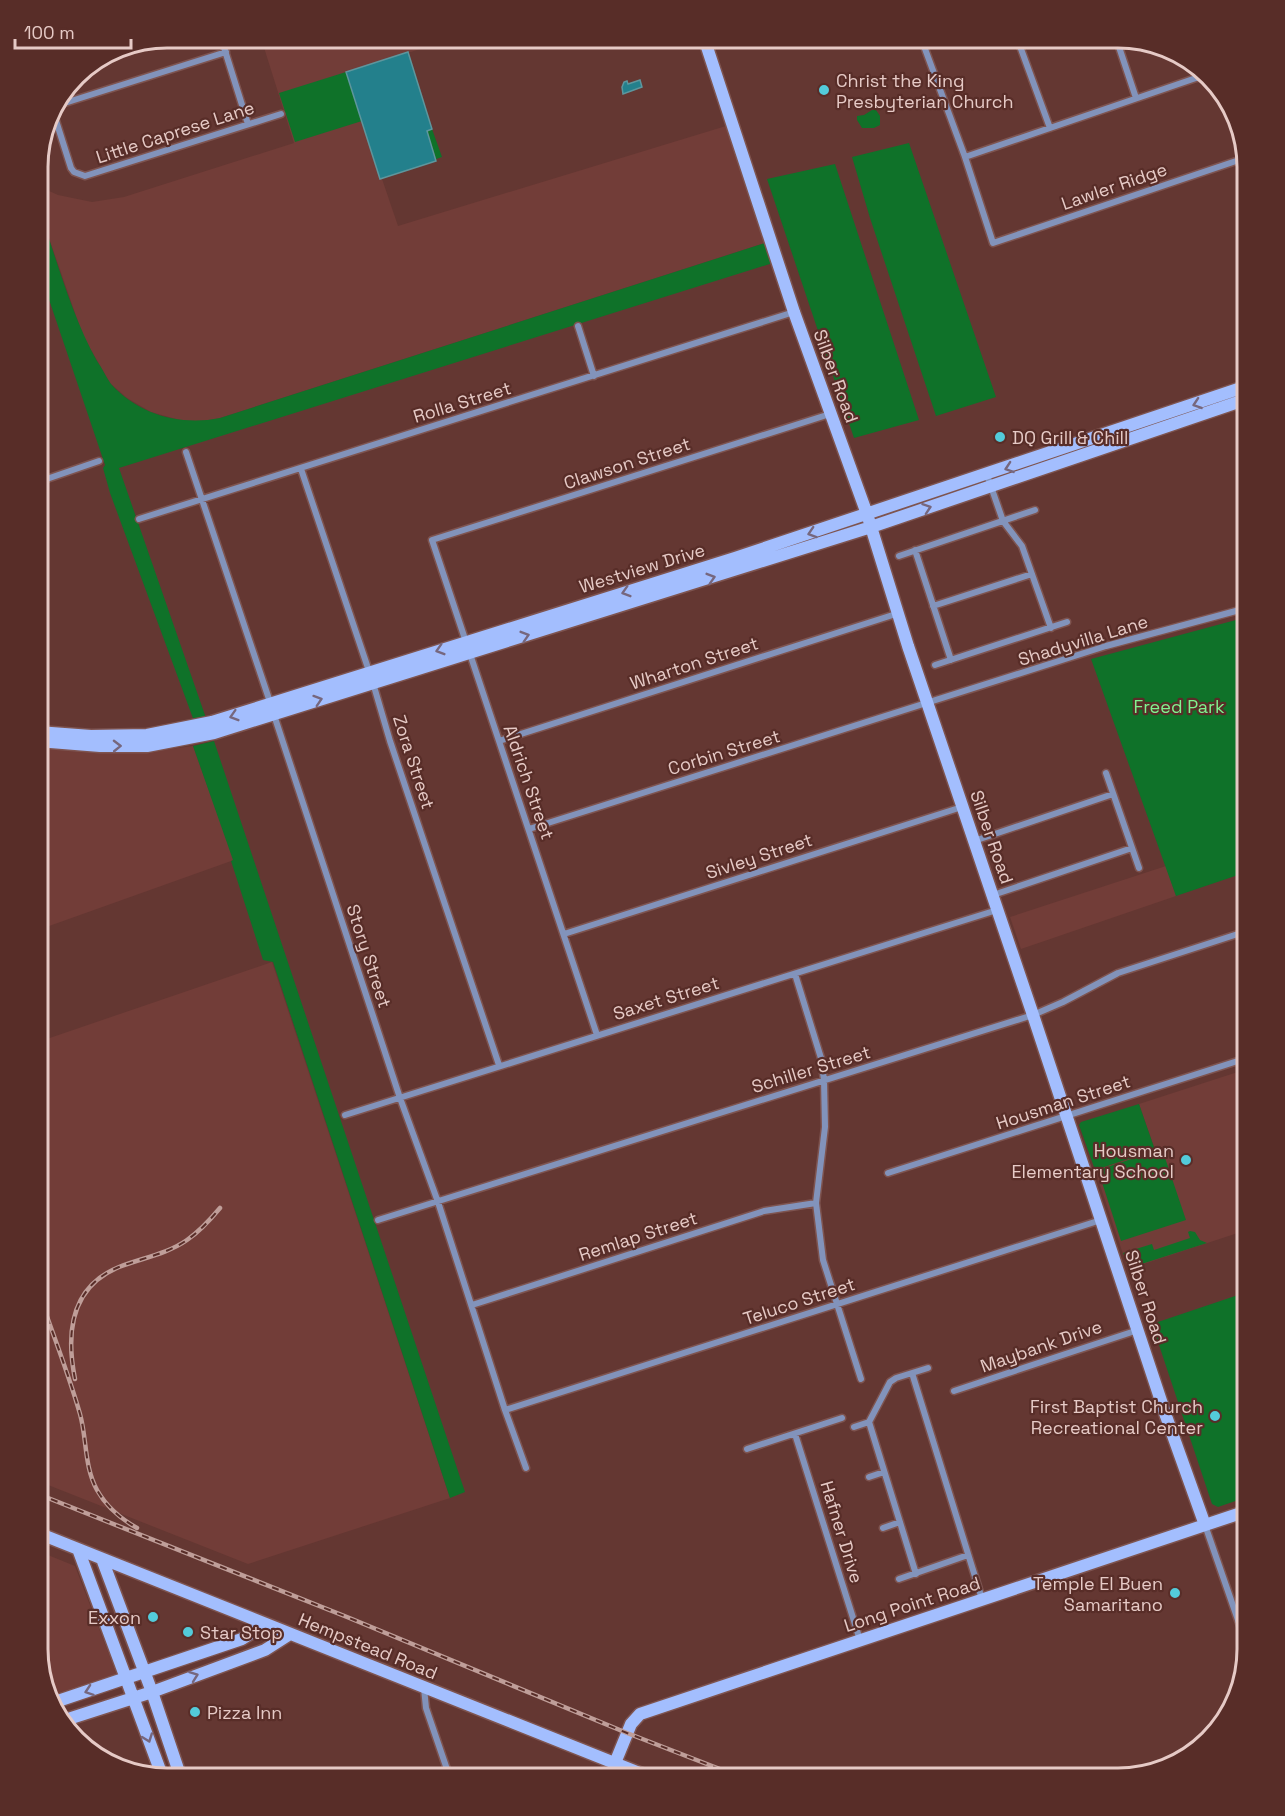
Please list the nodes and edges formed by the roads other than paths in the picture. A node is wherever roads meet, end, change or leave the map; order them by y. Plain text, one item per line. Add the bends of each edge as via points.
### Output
1 (225, 48) edge
2 (707, 48) edge
3 (925, 48) edge
4 (1021, 48) edge
5 (1119, 48) edge
6 (226, 52) junction
7 (1196, 78) edge
8 (1136, 98) junction
9 (67, 103) edge
10 (281, 114) dead end
11 (57, 122) edge
12 (248, 124) junction
13 (1050, 128) junction
14 (965, 157) junction
15 (1237, 161) edge
16 (794, 312) junction
17 (578, 326) dead end
18 (594, 376) junction
19 (1237, 391) edge
20 (1237, 402) edge
21 (830, 414) junction
22 (1156, 424) junction
23 (186, 452) dead end
24 (99, 461) dead end
25 (301, 468) junction
26 (48, 479) edge
27 (989, 481) junction
28 (202, 500) junction
29 (1035, 510) dead end
30 (867, 514) junction
31 (139, 519) dead end
32 (1003, 521) junction
33 (872, 527) junction
34 (432, 540) joint
35 (915, 550) junction
36 (899, 556) dead end
37 (736, 564) junction
38 (1032, 574) junction
39 (933, 606) junction
40 (1237, 611) edge
41 (899, 614) junction
42 (1067, 622) dead end
43 (1050, 628) junction
44 (467, 648) junction
45 (951, 660) junction
46 (935, 665) dead end
47 (371, 678) junction
48 (928, 704) junction
49 (272, 709) junction
50 (48, 733) edge
51 (499, 741) junction
52 (48, 742) edge
53 (1106, 773) dead end
54 (1113, 794) junction
55 (962, 807) junction
56 (529, 829) junction
57 (974, 841) junction
58 (1132, 848) junction
59 (1138, 868) dead end
60 (992, 896) junction
61 (997, 910) junction
62 (564, 934) junction
63 (1237, 935) edge
64 (795, 974) junction
65 (1033, 1015) junction
66 (597, 1035) junction
67 (1237, 1062) edge
68 (499, 1065) junction
69 (824, 1080) junction
70 (400, 1098) junction
71 (345, 1115) dead end
72 (1067, 1117) junction
73 (888, 1173) dead end
74 (438, 1202) junction
75 (816, 1203) junction
76 (378, 1220) dead end
77 (1101, 1220) junction
78 (837, 1304) junction
79 (472, 1305) junction
80 (1138, 1330) junction
81 (928, 1368) dead end
82 (912, 1373) junction
83 (861, 1379) dead end
84 (954, 1391) dead end
85 (505, 1410) junction
86 (842, 1418) dead end
87 (869, 1422) junction
88 (854, 1427) dead end
89 (795, 1434) junction
90 (747, 1449) dead end
91 (526, 1468) dead end
92 (884, 1472) junction
93 (869, 1477) dead end
94 (1237, 1515) edge
95 (900, 1522) junction
96 (1204, 1526) junction
97 (884, 1528) dead end
98 (48, 1537) edge
99 (78, 1549) junction
100 (968, 1556) junction
101 (102, 1559) junction
102 (916, 1574) junction
103 (899, 1580) dead end
104 (982, 1600) junction
105 (1237, 1616) edge
106 (265, 1624) junction
107 (290, 1634) junction
108 (860, 1640) junction
109 (207, 1651) junction
110 (216, 1668) junction
111 (145, 1672) junction
112 (126, 1678) junction
113 (424, 1688) junction
114 (152, 1692) junction
115 (134, 1697) junction
116 (60, 1700) edge
117 (71, 1718) edge
118 (615, 1763) junction
119 (159, 1768) edge
120 (178, 1768) edge
121 (447, 1768) edge
122 (627, 1768) edge

1 - 6 street
2 - 16 main road, Silber Road
3 - 14 street
4 - 13 street
5 - 8 street
6 - 9 street
6 - 12 street
7 - 8 street
8 - 13 street
10 - 12 street, Little Caprese Lane
11 - 12 street, Little Caprese Lane via 71,168 85,176
13 - 14 street
14 - 15 street, Lawler Ridge via 993,243
16 - 18 street, Rolla Street
16 - 21 main road, Silber Road
17 - 18 street
18 - 25 street, Rolla Street
19 -> 22 main road, Westview Drive
20 - 22 main road, Westview Drive
21 - 30 main road, Silber Road
21 - 34 street, Clawson Street
22 - 27 main road, Westview Drive
23 - 28 street, Story Street
24 - 26 street
25 - 28 street, Rolla Street
25 - 47 street, Zora Street
27 - 30 main road, Westview Drive
27 - 32 street
33 -> 27 main road, Westview Drive
28 - 31 street, Rolla Street
28 - 49 street, Story Street
29 - 32 street
30 - 33 main road, Silber Road
30 -> 37 main road, Westview Drive
32 - 35 street
32 - 38 street via 1022,546
33 - 37 main road, Westview Drive
33 - 41 main road, Silber Road
34 - 44 street, Aldrich Street
35 - 36 street
35 - 39 street
37 - 44 main road, Westview Drive
38 - 39 street
38 - 43 street
39 - 45 street
40 - 48 street, Shadyvilla Lane via 1106,646
41 - 48 main road, Silber Road
41 - 51 street, Wharton Street
42 - 43 street
43 - 45 street
44 - 47 main road, Westview Drive
44 - 51 street, Aldrich Street
45 - 46 street
47 - 49 main road, Westview Drive
47 - 68 street, Zora Street
48 - 55 main road, Silber Road
48 - 56 street, Corbin Street
49 -> 50 main road, Westview Drive via 147,735
52 -> 49 main road, Westview Drive via 147,746 214,733
49 - 70 street, Story Street
51 - 56 street, Aldrich Street
53 - 54 street
54 - 57 street
54 - 58 street
55 - 57 main road, Silber Road
55 - 62 street, Sivley Street
56 - 62 street, Aldrich Street
57 - 60 main road, Silber Road
58 - 59 street
58 - 60 street
60 - 61 main road, Silber Road
61 - 64 street, Saxet Street
61 - 65 main road, Silber Road
62 - 66 street, Aldrich Street
63 - 65 street, Schiller Street via 1118,973
64 - 66 street, Saxet Street
64 - 69 street
65 - 69 street, Schiller Street
65 - 72 main road, Silber Road
66 - 68 street, Saxet Street
67 - 72 street, Housman Street
68 - 70 street, Saxet Street
69 - 74 street, Schiller Street
69 - 75 street via 825,1127
70 - 71 street, Saxet Street
70 - 74 street, Story Street
72 - 73 street, Housman Street
72 - 77 main road, Silber Road
74 - 76 street, Schiller Street
74 - 79 street, Story Street
75 - 78 street via 823,1260
75 - 79 street, Remlap Street via 764,1211
77 - 78 street, Teluco Street
77 - 80 main road, Silber Road
78 - 83 street
78 - 85 street, Teluco Street
79 - 85 street, Story Street
80 - 84 street, Maybank Drive
80 - 96 main road, Silber Road
81 - 82 street
82 - 87 street via 890,1382
82 - 100 street
85 - 91 street, Story Street
86 - 89 street
87 - 88 street
87 - 92 street
89 - 90 street
89 - 108 street, Hafner Drive
92 - 93 street
92 - 95 street
94 - 96 main road, Long Point Road
95 - 97 street
95 - 102 street
96 - 104 main road, Long Point Road
96 - 105 street, Silber Road
98 - 99 main road, Hempstead Road
99 - 101 main road, Hempstead Road
99 - 112 main road
100 - 102 street
100 - 104 street
101 - 106 main road, Hempstead Road
101 - 111 main road
102 - 103 street
104 - 108 main road, Long Point Road
106 - 107 main road, Hempstead Road
106 - 109 main road via 242,1639
107 - 110 main road via 265,1650
107 - 113 main road, Hempstead Road
108 - 118 main road, Long Point Road via 640,1714 631,1724
109 - 110 main road
109 - 111 main road
114 -> 110 main road
111 - 112 main road
111 - 114 main road
112 - 115 main road
112 -> 116 main road
113 - 118 main road, Hempstead Road
113 - 121 street via 426,1708
114 - 115 main road
114 - 120 main road
115 - 117 main road
115 -> 119 main road
118 - 122 main road, Hempstead Road

